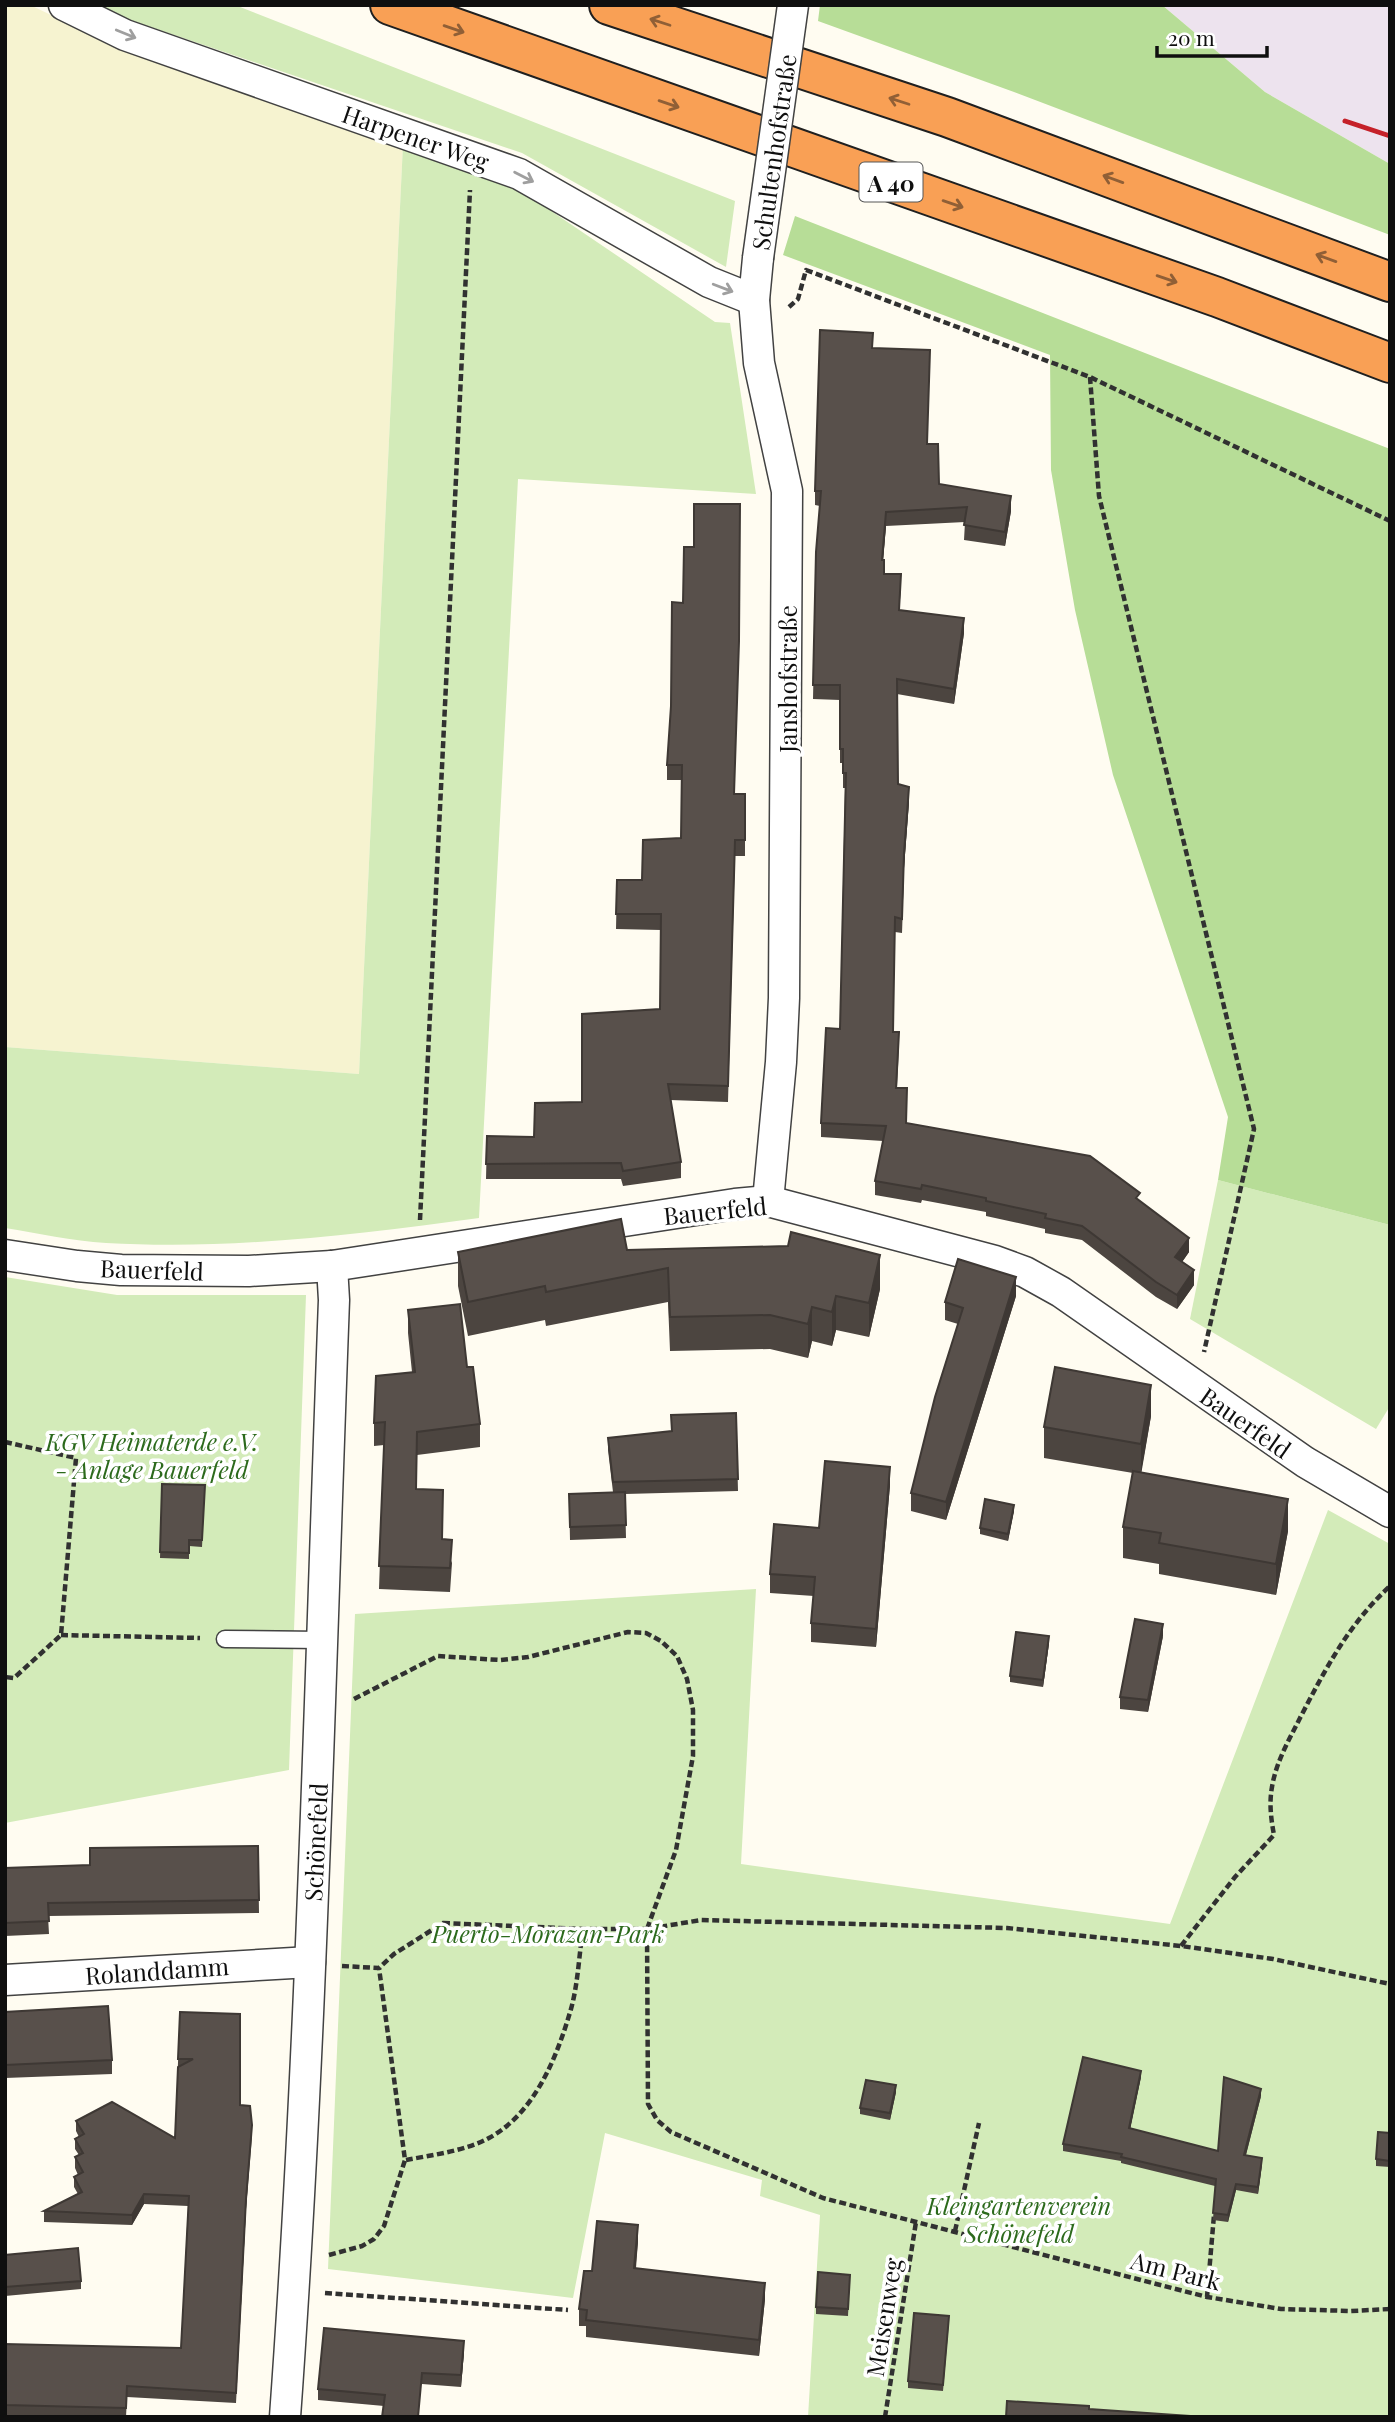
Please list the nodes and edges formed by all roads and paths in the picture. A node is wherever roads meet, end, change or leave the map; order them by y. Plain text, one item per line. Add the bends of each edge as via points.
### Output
1 (64, 5) edge
2 (390, 5) edge
3 (609, 5) edge
4 (793, 5) edge
5 (470, 181) dead end
6 (806, 270) dead end
7 (1390, 282) edge
8 (754, 300) junction
9 (1390, 363) edge
10 (1090, 377) junction
11 (1390, 521) edge
12 (768, 1201) junction
13 (418, 1252) junction
14 (5, 1255) edge
15 (332, 1266) junction
16 (1196, 1387) junction
17 (5, 1442) edge
18 (1390, 1512) edge
19 (1390, 1586) edge
20 (61, 1635) junction
21 (187, 1638) dead end
22 (225, 1639) dead end
23 (322, 1640) junction
24 (5, 1677) edge
25 (321, 1714) junction
26 (648, 1928) junction
27 (583, 1929) junction
28 (1181, 1946) junction
29 (310, 1962) junction
30 (379, 1968) junction
31 (5, 1980) edge
32 (1390, 1984) edge
33 (979, 2123) dead end
34 (405, 2160) junction
35 (1215, 2205) edge
36 (916, 2222) junction
37 (955, 2231) junction
38 (295, 2278) junction
39 (1207, 2297) junction
40 (1390, 2309) edge
41 (568, 2310) dead end
42 (285, 2417) edge
43 (885, 2417) edge

1 -> 8 street, Harpener Weg via 125,35 519,174 709,282
2 -> 9 highway, A 40 via 1217,297
7 -> 3 highway via 947,117
4 - 8 street, Schultenhofstraße, bridge
5 - 13 path
6 - 10 path
8 - 12 street, Janshofstraße via 759,363 787,491 781,1062
10 - 11 path
10 - 16 path via 1099,496 1254,1129
12 - 13 street, Bauerfeld
12 - 16 street, Bauerfeld via 1026,1272
13 - 15 street, Bauerfeld
14 - 15 street, Bauerfeld via 121,1270
15 - 23 street, Schönefeld
16 - 18 street, Bauerfeld via 1305,1462
17 - 20 path via 76,1458
19 - 28 path via 1341,1642 1282,1754 1272,1787 1274,1835 1234,1877
20 - 21 path
20 - 24 path via 14,1678
22 - 23 lane
23 - 25 street, Schönefeld
25 - 26 path via 438,1656 509,1660 628,1632 646,1633 661,1641 677,1656 687,1679 693,1710 693,1756 676,1850
25 - 29 street, Schönefeld
26 - 27 path
26 - 28 path via 701,1920 1006,1928
26 - 36 path, Am Park via 649,2104 657,2120 671,2132 824,2198
27 - 30 path via 443,1923
27 - 34 path via 572,2007 530,2104 488,2139
28 - 32 path via 1273,1959
29 - 30 path
29 - 31 street, Rolanddamm
29 - 38 street, Schönefeld
30 - 34 path
33 - 37 path
34 - 38 path via 383,2226 374,2239
35 - 39 path
36 - 37 path, Am Park
36 - 43 path, Meisenweg
37 - 39 path, Am Park
38 - 41 path
38 - 42 street, Schönefeld
39 - 40 path, Am Park via 1282,2309

